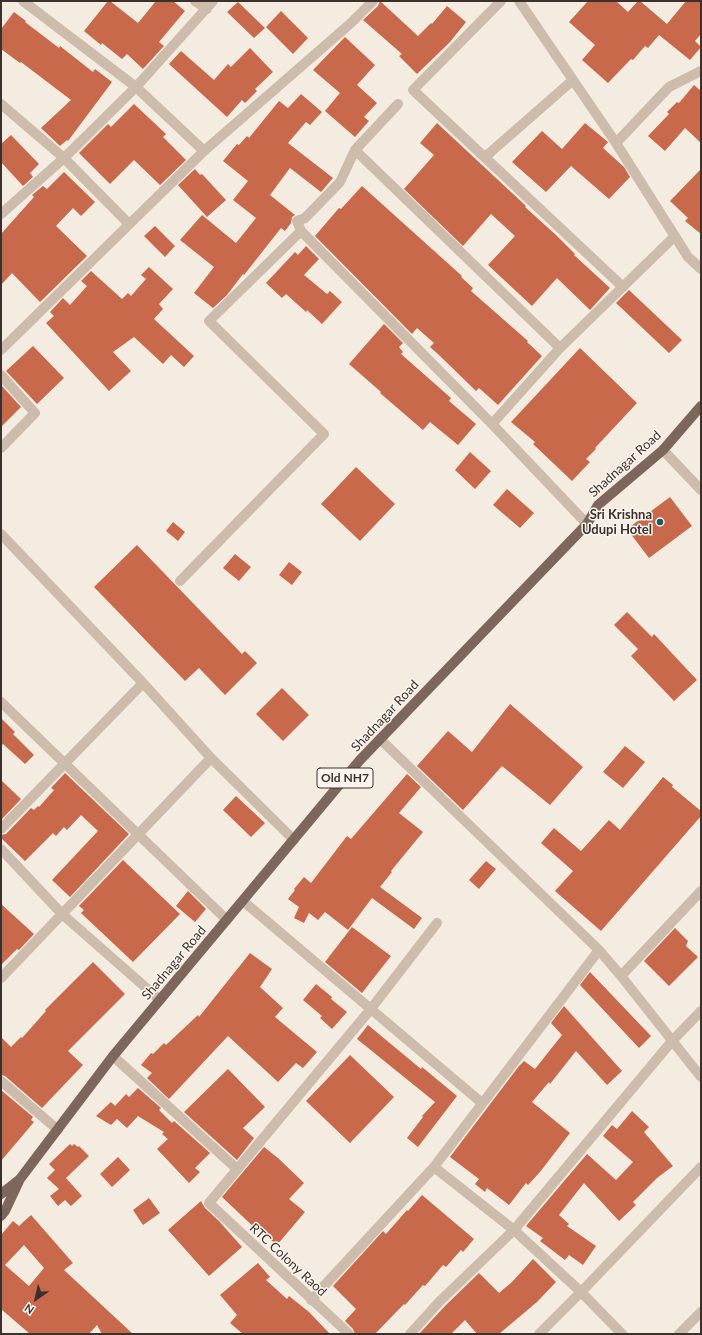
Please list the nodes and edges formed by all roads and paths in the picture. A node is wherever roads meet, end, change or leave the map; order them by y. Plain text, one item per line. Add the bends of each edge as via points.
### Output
1 (23, 1) edge
2 (195, 1) edge
3 (373, 1) edge
4 (501, 1) edge
5 (519, 1) edge
6 (210, 5) edge
7 (701, 71) edge
8 (573, 80) junction
9 (136, 87) junction
10 (1, 104) edge
11 (398, 104) dead end
12 (616, 143) junction
13 (355, 150) junction
14 (204, 151) junction
15 (485, 157) junction
16 (64, 158) junction
17 (1, 214) edge
18 (128, 224) junction
19 (301, 231) junction
20 (675, 236) junction
21 (701, 269) edge
22 (623, 286) junction
23 (560, 348) junction
24 (1, 350) edge
25 (1, 375) edge
26 (701, 406) edge
27 (492, 424) junction
28 (1, 448) edge
29 (663, 450) junction
30 (701, 490) edge
31 (587, 524) junction
32 (1, 534) edge
33 (180, 581) dead end
34 (142, 682) junction
35 (1, 702) edge
36 (380, 739) junction
37 (211, 758) junction
38 (64, 763) junction
39 (1, 829) edge
40 (138, 834) junction
41 (294, 840) junction
42 (1, 849) edge
43 (701, 891) edge
44 (243, 901) junction
45 (62, 914) junction
46 (227, 920) junction
47 (437, 923) dead end
48 (598, 950) junction
49 (621, 976) junction
50 (1, 978) edge
51 (160, 1000) junction
52 (370, 1010) junction
53 (701, 1011) edge
54 (672, 1041) junction
55 (113, 1056) junction
56 (701, 1077) edge
57 (1, 1081) edge
58 (482, 1103) junction
59 (58, 1130) junction
60 (434, 1167) junction
61 (701, 1167) edge
62 (237, 1169) junction
63 (20, 1179) junction
64 (1, 1194) edge
65 (1, 1216) edge
66 (514, 1230) junction
67 (581, 1292) junction
68 (311, 1300) junction
69 (701, 1312) edge
70 (349, 1334) edge
71 (410, 1334) edge
72 (539, 1334) edge
73 (622, 1334) edge
74 (679, 1334) edge

1 - 9 street
2 - 6 street
3 - 14 street via 351,24
4 - 15 street via 413,90
5 - 8 street
6 - 9 street
7 - 12 street via 669,87
8 - 12 street
8 - 15 street
9 - 14 street
9 - 16 street
10 - 16 street
11 - 13 street
12 - 20 street
13 - 19 street via 340,182 305,218 297,221
13 - 23 street
14 - 18 street
15 - 22 street
16 - 17 street
16 - 18 street
18 - 24 street
19 - 27 street
19 - 33 street via 209,321 324,434
20 - 21 street via 688,257
20 - 22 street
22 - 23 street
23 - 27 street
25 - 28 street via 35,413
26 - 29 main road, Shadnagar Road / Old NH7
27 - 31 street
29 - 30 street
29 - 31 main road, Shadnagar Road / Old NH7 via 598,505
31 - 36 main road, Shadnagar Road / Old NH7
32 - 34 street
34 - 37 street
34 - 38 street
35 - 38 street
36 - 41 main road, Shadnagar Road / Old NH7
36 - 48 street
37 - 40 street
37 - 41 street
38 - 39 street
38 - 40 street
40 - 45 street
40 - 46 street
41 - 44 main road, Shadnagar Road / Old NH7
42 - 45 street
43 - 49 street
44 - 46 main road, Shadnagar Road / Old NH7
44 - 52 street
45 - 50 street
45 - 51 street
46 - 51 main road, Shadnagar Road / Old NH7
47 - 52 street
48 - 49 street
48 - 58 street
49 - 54 street
51 - 55 main road, Shadnagar Road / Old NH7
52 - 58 street
52 - 62 street
53 - 54 street
54 - 56 street
54 - 66 street
55 - 59 main road, Shadnagar Road / Old NH7
55 - 62 street
57 - 59 street
58 - 60 street
59 - 63 main road, Shadnagar Road / Old NH7
60 - 66 street
60 - 68 street
61 - 67 street
62 - 68 street, RTC Colony Raod via 209,1203
63 - 64 main road, Shadnagar Road / Old NH7
63 - 65 main road, Shadnagar Road / Old NH7
66 - 67 street
66 - 71 street via 440,1301
67 - 72 street
67 - 73 street
68 - 70 street, RTC Colony Raod
69 - 74 street

